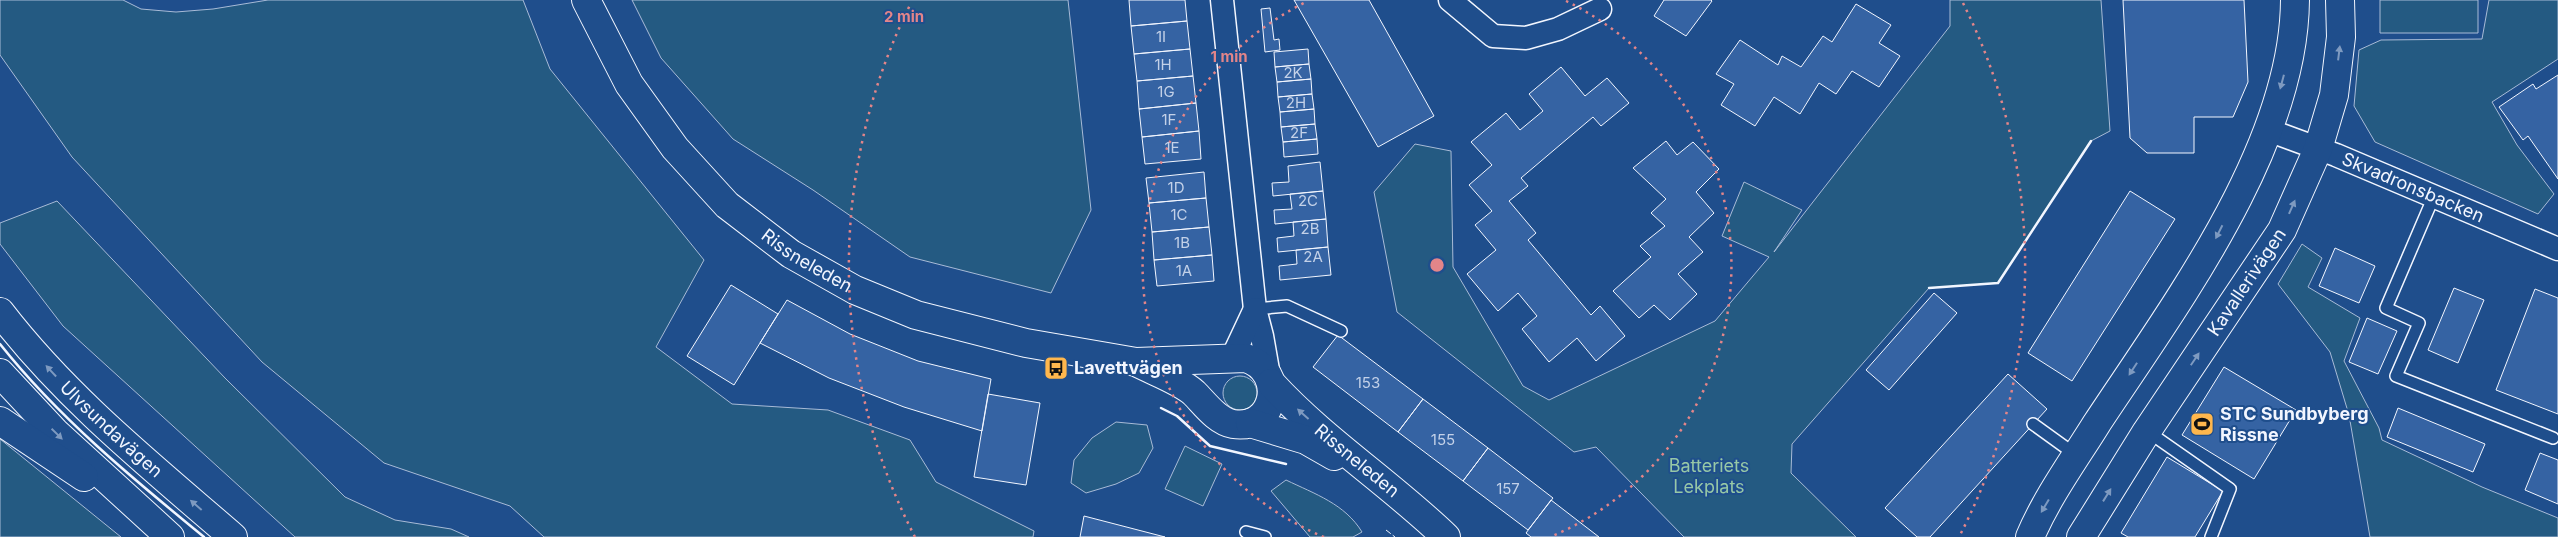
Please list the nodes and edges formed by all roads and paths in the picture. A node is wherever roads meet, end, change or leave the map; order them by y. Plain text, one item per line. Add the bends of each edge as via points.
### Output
1 (586, 0) edge
2 (1222, 0) edge
3 (1450, 0) edge
4 (2295, 0) edge
5 (2340, 0) edge
6 (1600, 9) dead end
7 (2268, 130) junction
8 (2318, 149) junction
9 (2434, 196) junction
10 (2558, 249) edge
11 (1255, 309) junction
12 (0, 312) edge
13 (1341, 331) dead end
14 (1228, 359) junction
15 (1136, 362) junction
16 (0, 373) edge
17 (1270, 380) junction
18 (1211, 410) junction
19 (0, 421) edge
20 (1250, 423) junction
21 (2033, 424) dead end
22 (2147, 431) junction
23 (2553, 438) dead end
24 (2077, 455) junction
25 (163, 531) edge
26 (1246, 532) dead end
27 (233, 537) edge
28 (1265, 537) edge
29 (1445, 537) edge
30 (2030, 537) edge
31 (2081, 537) edge
32 (2211, 537) edge

1 - 15 street, Rissneleden via 629,84 675,148 728,205 791,254 855,290 916,316 1026,343
2 - 11 street
3 - 6 street via 1493,36 1526,38 1558,29
4 -> 7 street via 2290,49
8 -> 5 street, Kavallerivägen via 2334,95 2341,37
7 - 8 street, Skvadronsbacken
7 -> 24 street via 2206,256
8 - 9 street, Skvadronsbacken
22 -> 8 street, Kavallerivägen via 2282,230
9 - 10 street, Skvadronsbacken
9 - 23 lane via 2386,308 2419,323 2396,376
11 - 13 lane via 1287,306
11 - 14 street
11 - 17 street
27 -> 12 street, Ulvsundavägen via 99,422
14 - 15 street, Rissneleden
14 - 17 street, Rissneleden via 1252,360 1262,367
14 - 18 street via 1213,370 1208,380 1206,398
15 - 18 street, Rissneleden via 1192,391
16 -> 25 street via 55,432
17 - 20 street via 1272,394 1269,406
29 -> 17 street, Rissneleden via 1411,503 1316,426
18 - 20 street, Rissneleden via 1231,424
19 - 25 street
20 - 29 street, Rissneleden via 1326,449 1404,510
21 - 24 lane
31 -> 22 street, Kavallerivägen
22 - 32 lane via 2230,489
24 -> 30 street
26 - 28 lane

